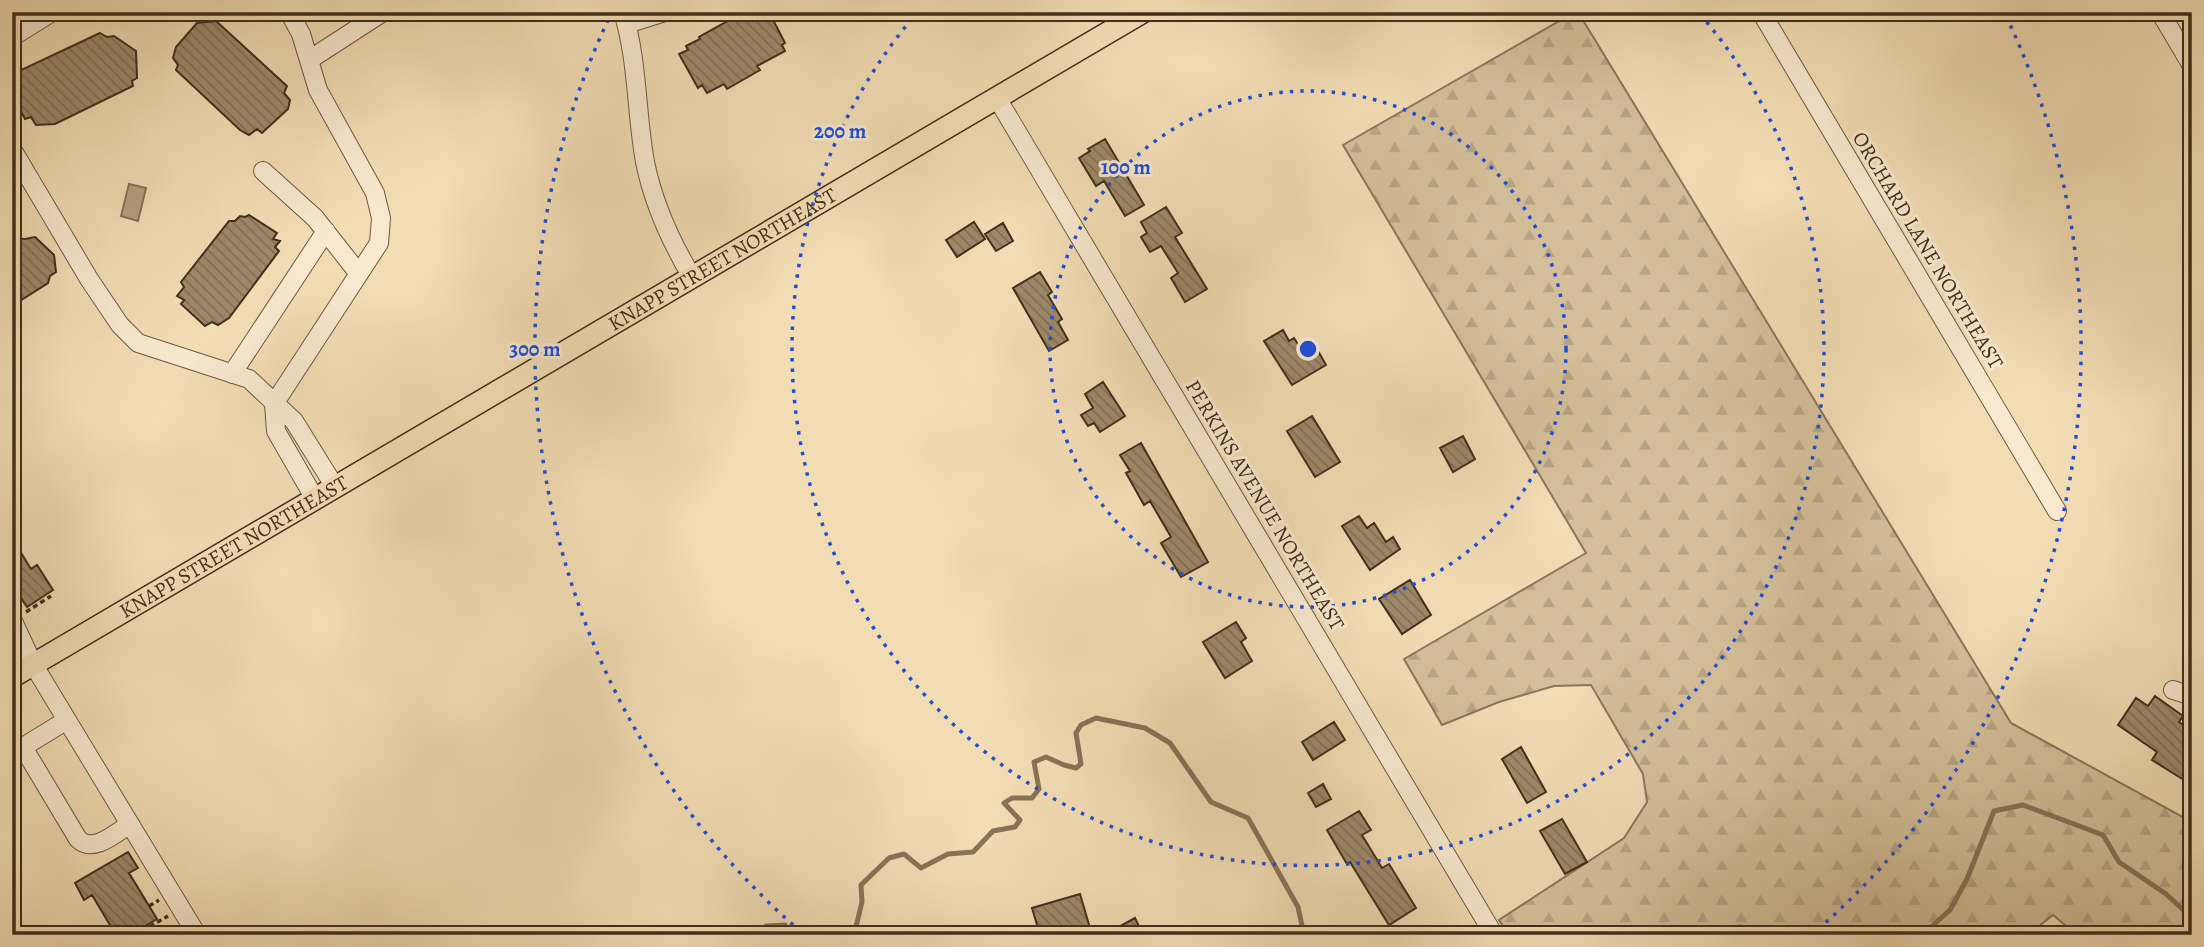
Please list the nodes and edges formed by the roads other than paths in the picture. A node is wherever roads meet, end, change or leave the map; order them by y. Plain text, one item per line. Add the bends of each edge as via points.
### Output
1 (52, 12) edge
2 (289, 12) edge
3 (383, 12) edge
4 (665, 12) edge
5 (1143, 12) edge
6 (1761, 12) edge
7 (2160, 12) edge
8 (625, 18) edge
9 (12, 37) edge
10 (309, 60) junction
11 (2192, 66) edge
12 (997, 98) junction
13 (12, 149) edge
14 (263, 171) dead end
15 (29, 177) junction
16 (12, 186) edge
17 (326, 232) junction
18 (359, 274) junction
19 (692, 277) junction
20 (232, 374) junction
21 (274, 404) junction
22 (335, 487) junction
23 (315, 499) junction
24 (2057, 511) dead end
25 (12, 619) edge
26 (33, 664) junction
27 (12, 677) edge
28 (2173, 690) dead end
29 (2192, 696) edge
30 (67, 720) junction
31 (131, 824) junction
32 (197, 935) edge
33 (1494, 935) edge

1 - 9 street
2 - 10 street
3 - 10 street
4 - 8 street
5 - 12 main road, KNAPP STREET NORTHEAST
6 - 24 street, ORCHARD LANE NORTHEAST
7 - 11 street
8 - 19 street via 654,198
10 - 18 street via 318,90 375,193 381,218 379,243
12 - 19 main road, KNAPP STREET NORTHEAST
12 - 33 street, PERKINS AVENUE NORTHEAST
13 - 15 street
14 - 17 street
15 - 16 street
15 - 20 street via 89,279 138,343
17 - 18 street
17 - 20 street
18 - 21 street
19 - 22 main road, KNAPP STREET NORTHEAST
20 - 21 street via 249,379
21 - 22 street via 294,421
21 - 23 street via 276,431
22 - 23 main road, KNAPP STREET NORTHEAST
23 - 26 main road, KNAPP STREET NORTHEAST
25 - 26 street
26 - 27 main road, KNAPP STREET NORTHEAST
26 - 30 street
28 - 29 street
30 - 31 street
30 - 31 street via 23,747 78,839 92,846
31 - 32 street

